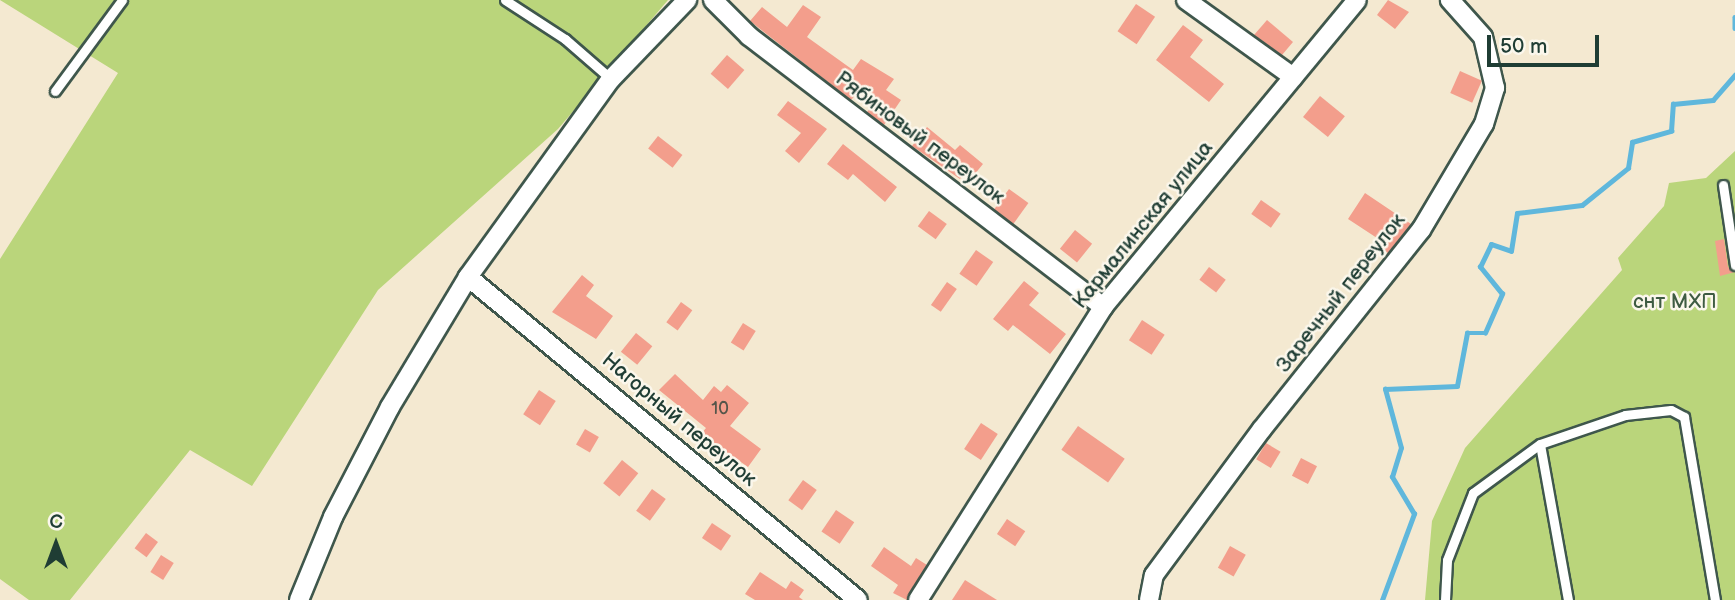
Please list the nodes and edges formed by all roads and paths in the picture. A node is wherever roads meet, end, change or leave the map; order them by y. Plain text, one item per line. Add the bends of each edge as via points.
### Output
1 (122, 0) edge
2 (505, 0) edge
3 (687, 0) edge
4 (713, 0) edge
5 (1186, 0) edge
6 (1357, 0) edge
7 (1450, 0) edge
8 (1293, 77) junction
9 (611, 79) junction
10 (55, 91) dead end
11 (1723, 185) dead end
12 (1735, 265) edge
13 (468, 277) junction
14 (1103, 307) junction
15 (1540, 444) junction
16 (299, 600) edge
17 (858, 600) edge
18 (918, 600) edge
19 (1149, 600) edge
20 (1445, 600) edge
21 (1568, 600) edge
22 (1715, 600) edge

1 - 10 lane
2 - 9 lane via 565,39
3 - 9 street
4 - 14 street, Рябиновый переулок via 749,36
5 - 8 street
6 - 8 street, Кармалинская улица
7 - 19 street, Заречный переулок via 1483,37 1495,88 1484,124 1421,230 1262,429 1154,575
8 - 14 street, Кармалинская улица
9 - 13 street
11 - 12 lane
13 - 16 street via 383,420 333,517
13 - 17 street, Нагорный переулок
14 - 18 street, Кармалинская улица
15 - 20 lane via 1473,493 1447,560
15 - 21 lane
15 - 22 lane via 1625,415 1671,410 1684,417

